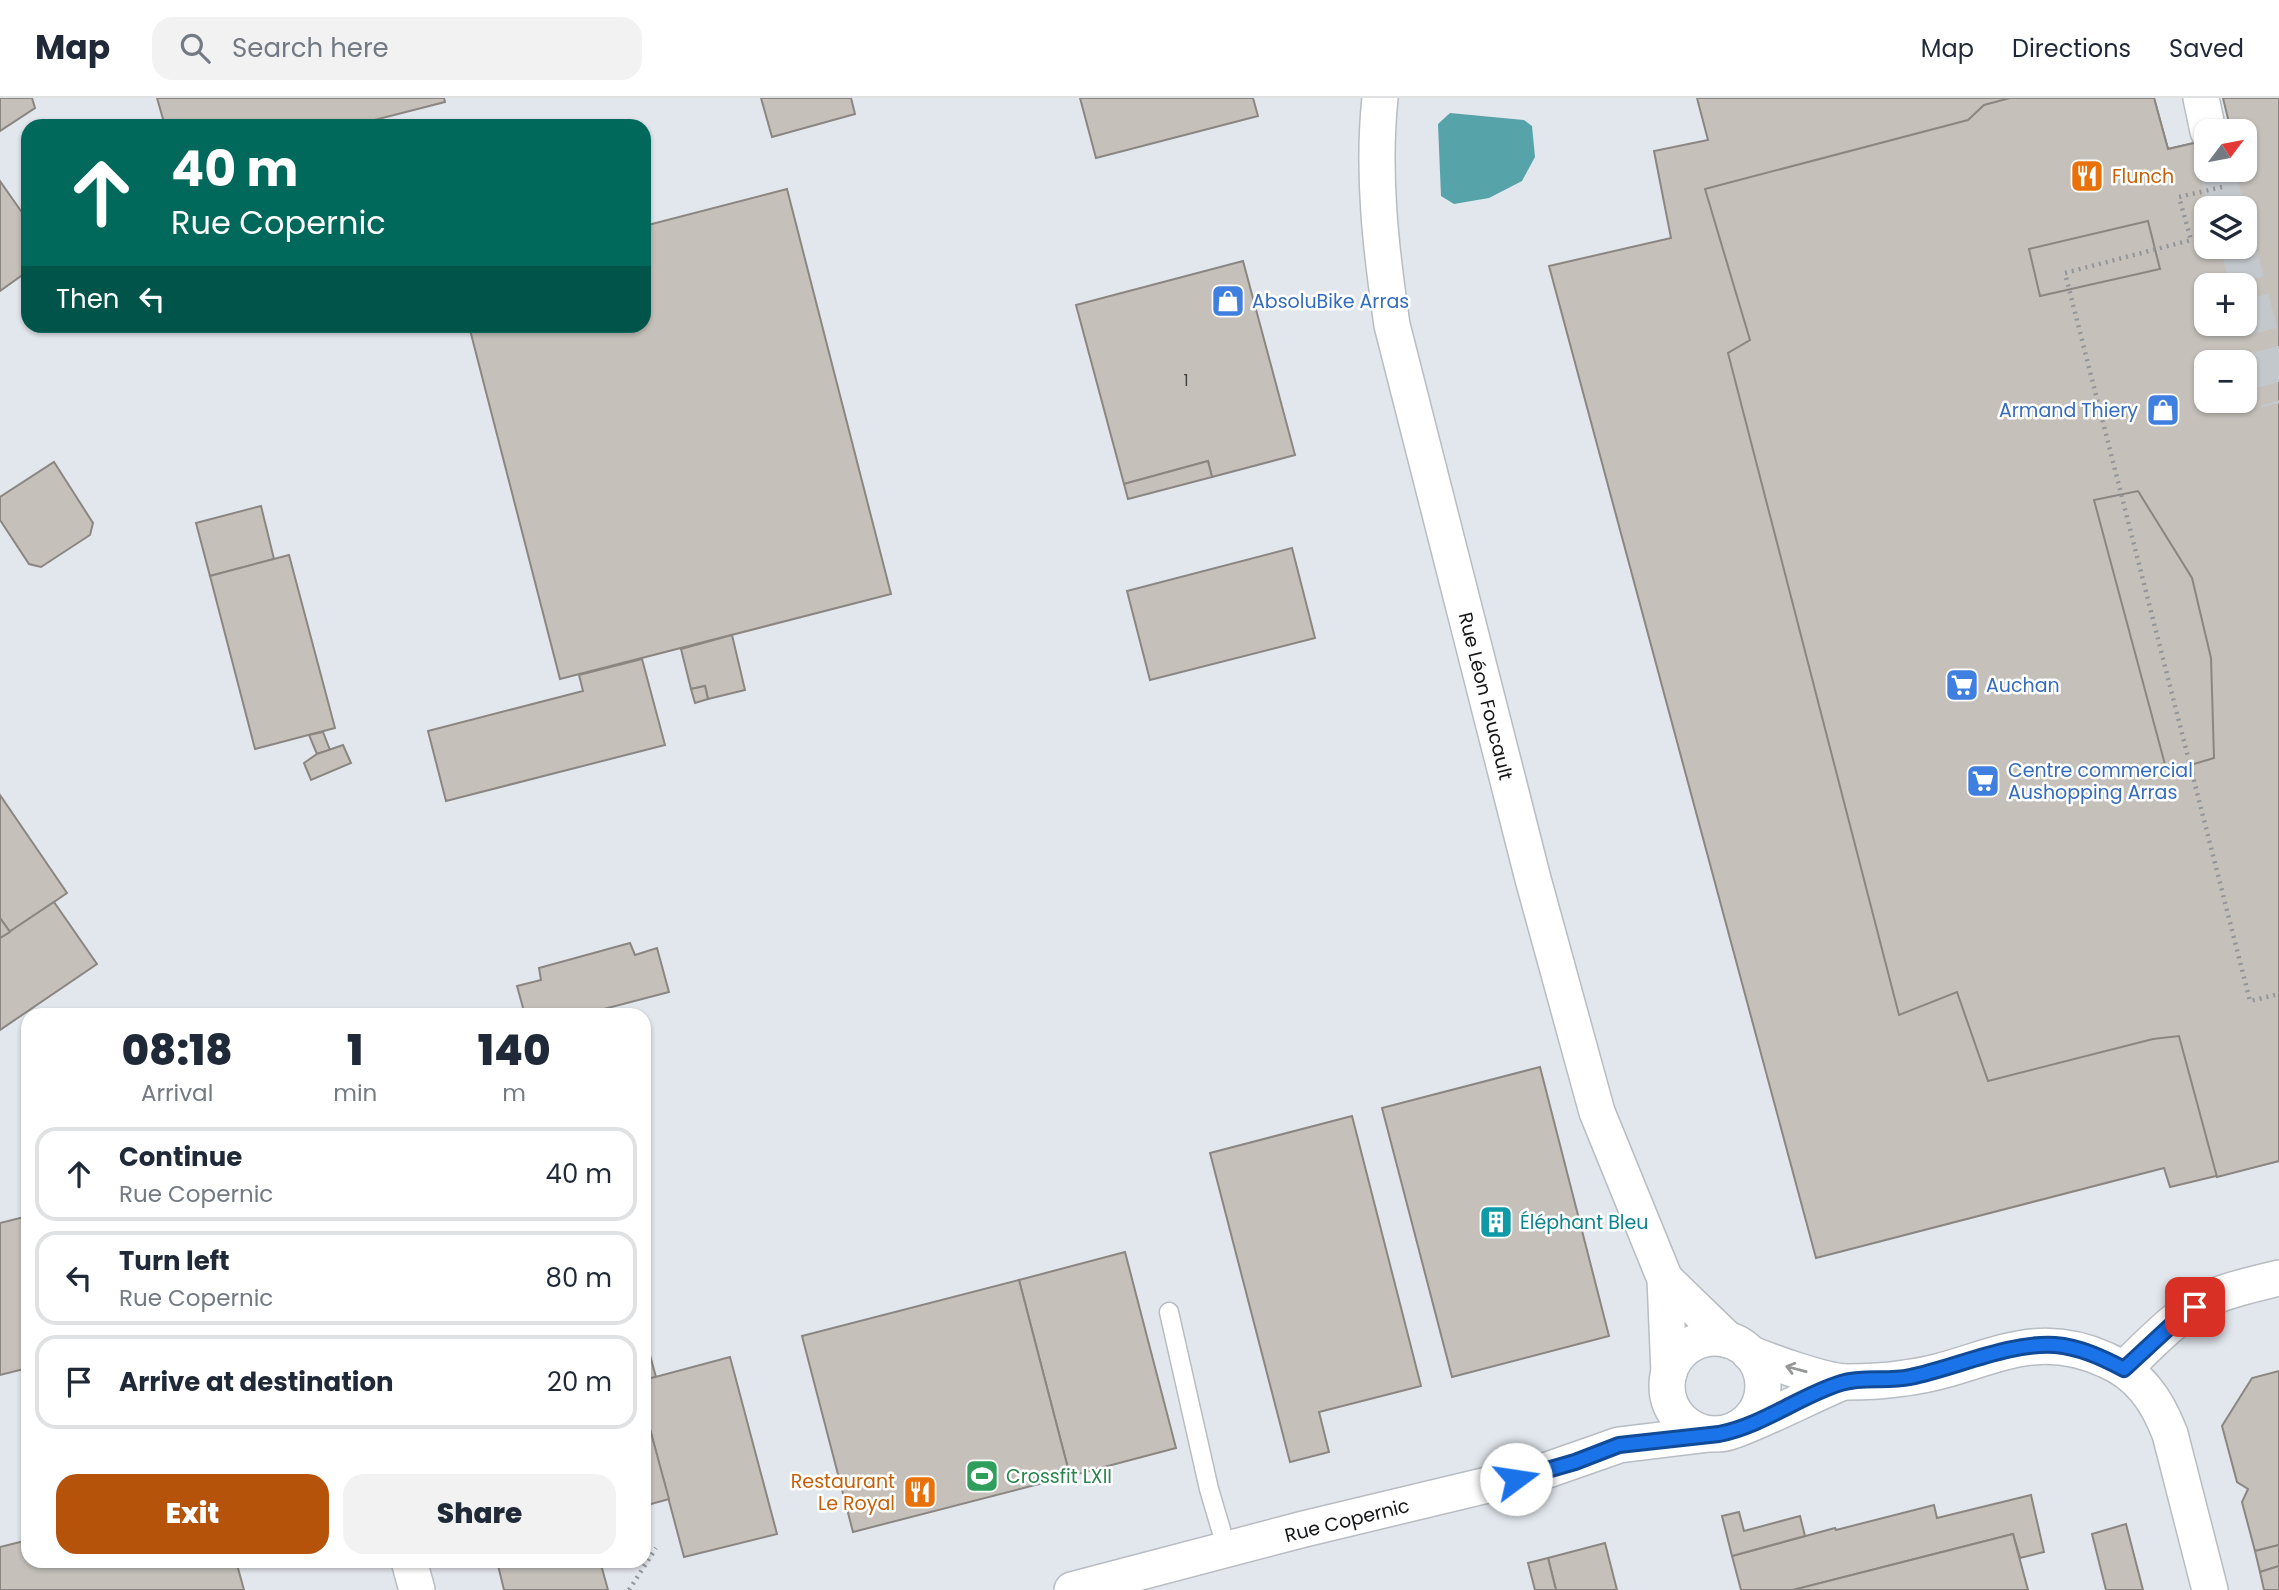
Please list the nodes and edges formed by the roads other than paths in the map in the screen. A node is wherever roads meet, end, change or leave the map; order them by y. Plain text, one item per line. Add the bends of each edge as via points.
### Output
1 (1380, 98) edge
2 (2201, 98) edge
3 (2205, 119) edge
4 (2279, 1278) edge
5 (1665, 1279) junction
6 (1169, 1312) dead end
7 (1739, 1346) junction
8 (2124, 1369) junction
9 (1668, 1379) junction
10 (1843, 1382) junction
11 (1722, 1432) junction
12 (1619, 1445) junction
13 (1227, 1550) junction
14 (411, 1568) edge
15 (417, 1590) edge
16 (1072, 1590) edge
17 (2210, 1590) edge

1 - 5 street, Rue Léon Foucault via 1382,256 1408,394 1597,1112
2 - 3 street
4 - 8 street via 2213,1297 2195,1307
5 - 7 street, Rue Léon Foucault
5 - 9 street, Rue Léon Foucault
6 - 13 lane
7 - 9 street via 1706,1339 1685,1348
10 -> 7 street, Rue Copernic via 1784,1366
7 - 11 street via 1760,1368 1760,1404 1750,1420
8 - 10 street, Rue Copernic via 2073,1348 2036,1345 1906,1378
8 - 17 street, Rue Copernic via 2152,1395 2162,1413
9 - 11 street via 1674,1412 1684,1423 1695,1430
9 - 12 street, Rue Copernic via 1651,1411
10 - 11 street, Rue Copernic via 1783,1411
11 - 12 street, Rue Copernic
12 - 13 street, Rue Copernic via 1542,1472
13 - 16 street, Rue Copernic
14 - 15 street

